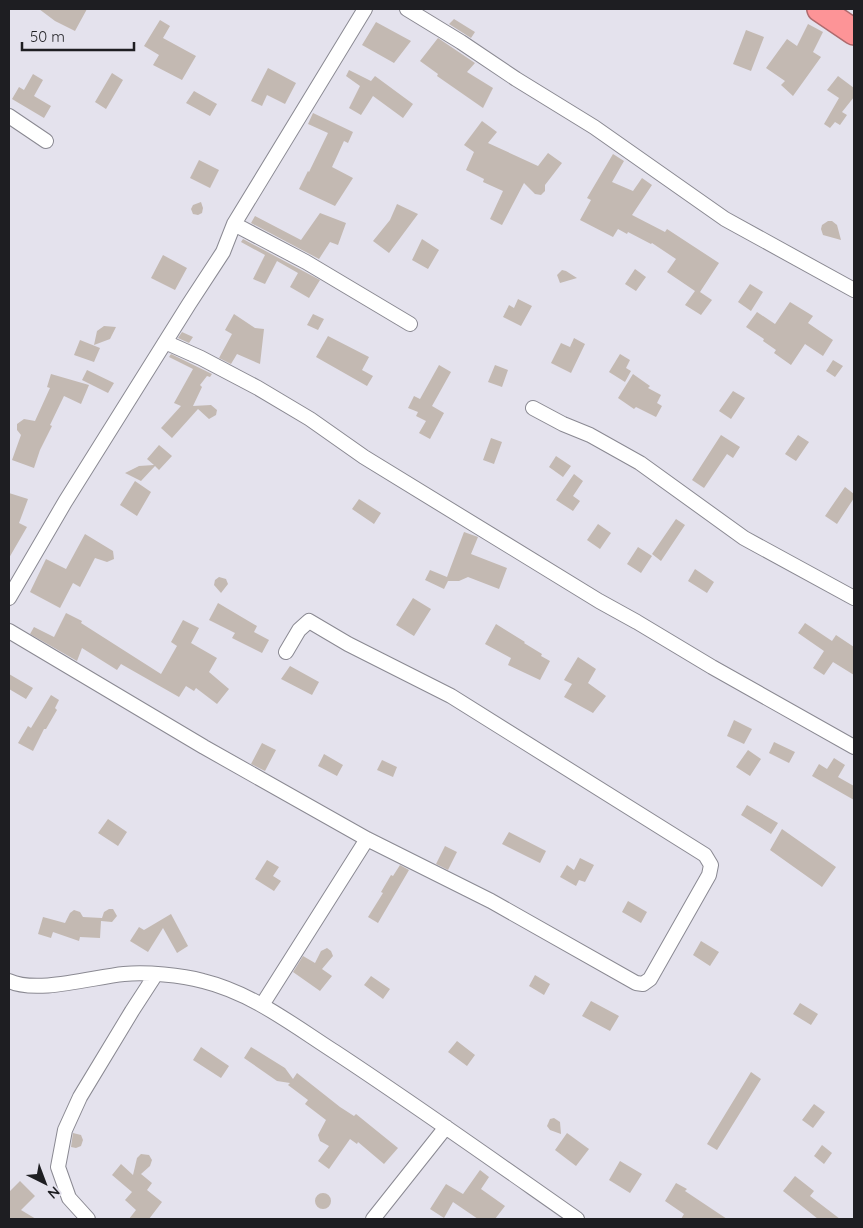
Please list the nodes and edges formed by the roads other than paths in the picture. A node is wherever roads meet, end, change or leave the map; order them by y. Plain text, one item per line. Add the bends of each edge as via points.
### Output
1 (365, 9) edge
2 (407, 9) edge
3 (820, 9) edge
4 (854, 32) edge
5 (9, 116) edge
6 (46, 141) dead end
7 (234, 224) junction
8 (854, 290) edge
9 (410, 324) dead end
10 (166, 342) junction
11 (533, 408) dead end
12 (9, 598) edge
13 (854, 598) edge
14 (9, 631) edge
15 (286, 652) dead end
16 (854, 746) edge
17 (366, 839) junction
18 (156, 974) junction
19 (9, 981) edge
20 (262, 1005) junction
21 (446, 1127) junction
22 (88, 1219) edge
23 (373, 1219) edge
24 (578, 1219) edge

1 - 7 street
2 - 8 street via 594,127 725,219
3 - 4 highway
5 - 6 street
7 - 9 street via 306,262
7 - 10 street via 223,252
10 - 12 street
10 - 16 street via 258,388 599,601
11 - 13 street via 640,463 744,538
14 - 17 street
15 - 17 street via 299,630 309,621 451,696 705,855 711,865 650,979 643,984 491,901
17 - 20 street
18 - 19 street via 126,974 29,986
18 - 20 street via 217,984
18 - 22 street via 80,1097 65,1130 58,1167 69,1198
20 - 21 street
21 - 23 street
21 - 24 street

